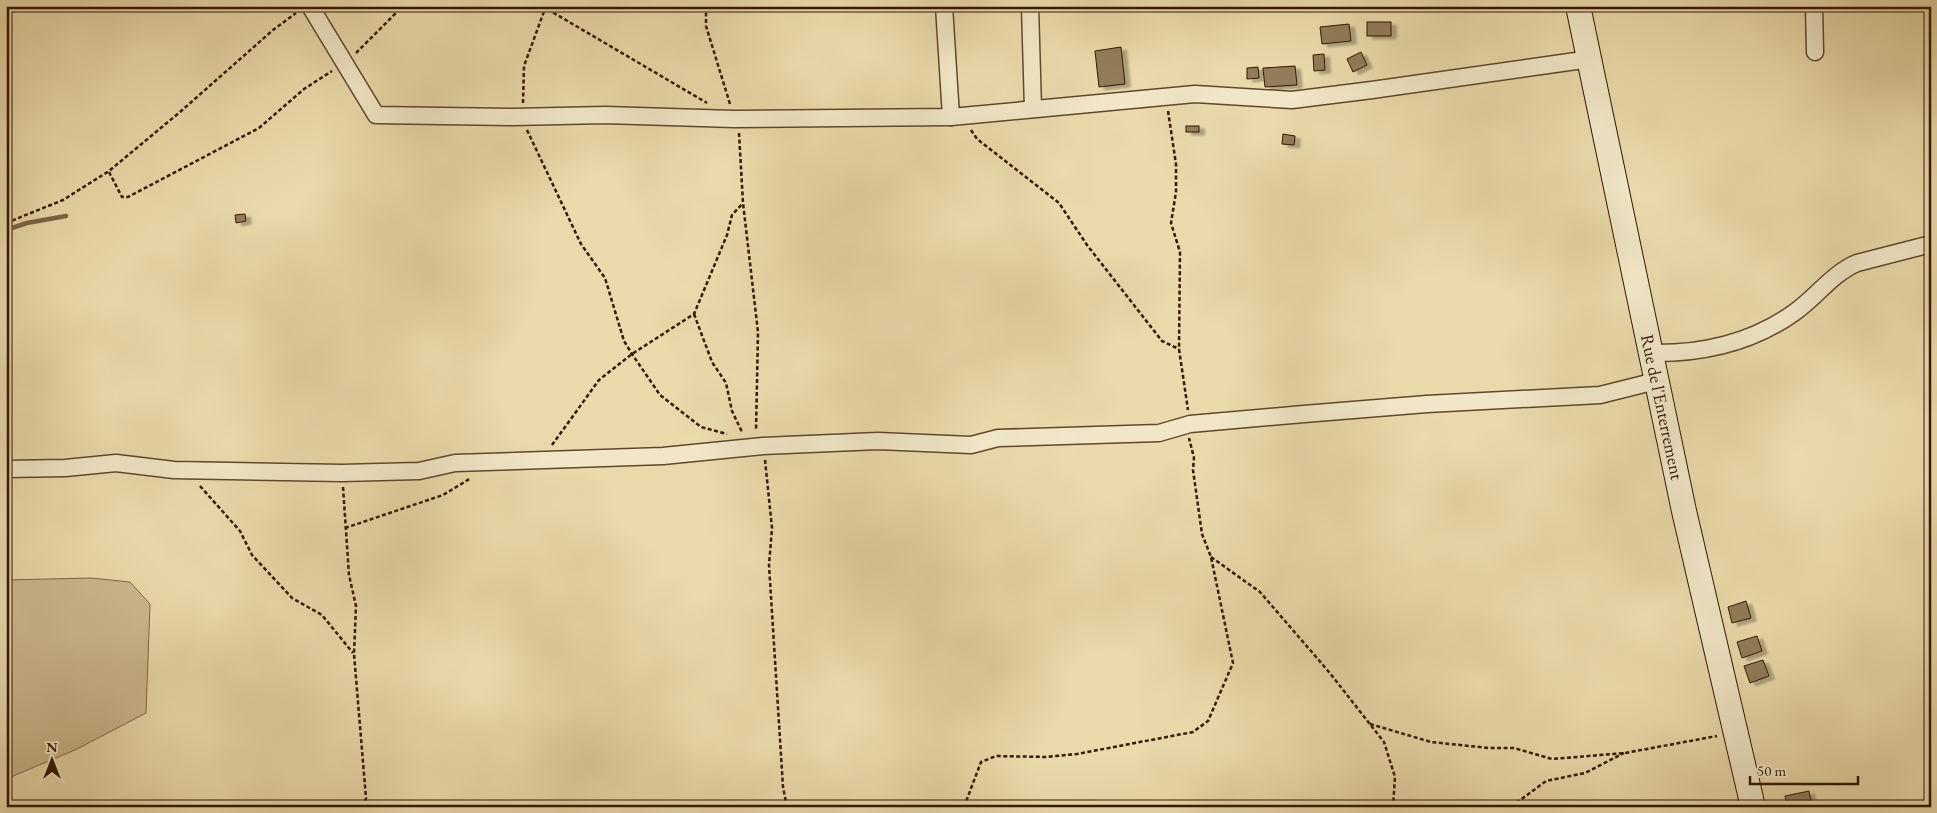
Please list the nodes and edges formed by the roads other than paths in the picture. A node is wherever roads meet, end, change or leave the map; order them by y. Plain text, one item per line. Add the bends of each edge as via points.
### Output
1 (944, 6) edge
2 (1030, 6) edge
3 (1578, 6) edge
4 (1814, 6) edge
5 (305, 9) edge
6 (1815, 52) dead end
7 (1590, 59) junction
8 (1033, 109) junction
9 (956, 117) junction
10 (1931, 244) edge
11 (1650, 353) junction
12 (1656, 381) junction
13 (6, 469) edge
14 (1752, 807) edge

1 - 9 street
2 - 8 street
3 - 7 street, Rue de l'Enterrement
4 - 6 street
5 - 9 street via 345,63 376,115 605,115 734,119
7 - 8 street via 1292,100 1195,94
7 - 11 street, Rue de l'Enterrement
8 - 9 street
10 - 11 street via 1846,268 1794,313 1739,341 1675,354
11 - 12 street, Rue de l'Enterrement
12 - 13 street via 1600,395 1427,404 1190,424 1159,433 998,438 971,445 878,441 763,446 663,456 455,463 419,471 342,473 187,470 116,463
12 - 14 street, Rue de l'Enterrement

